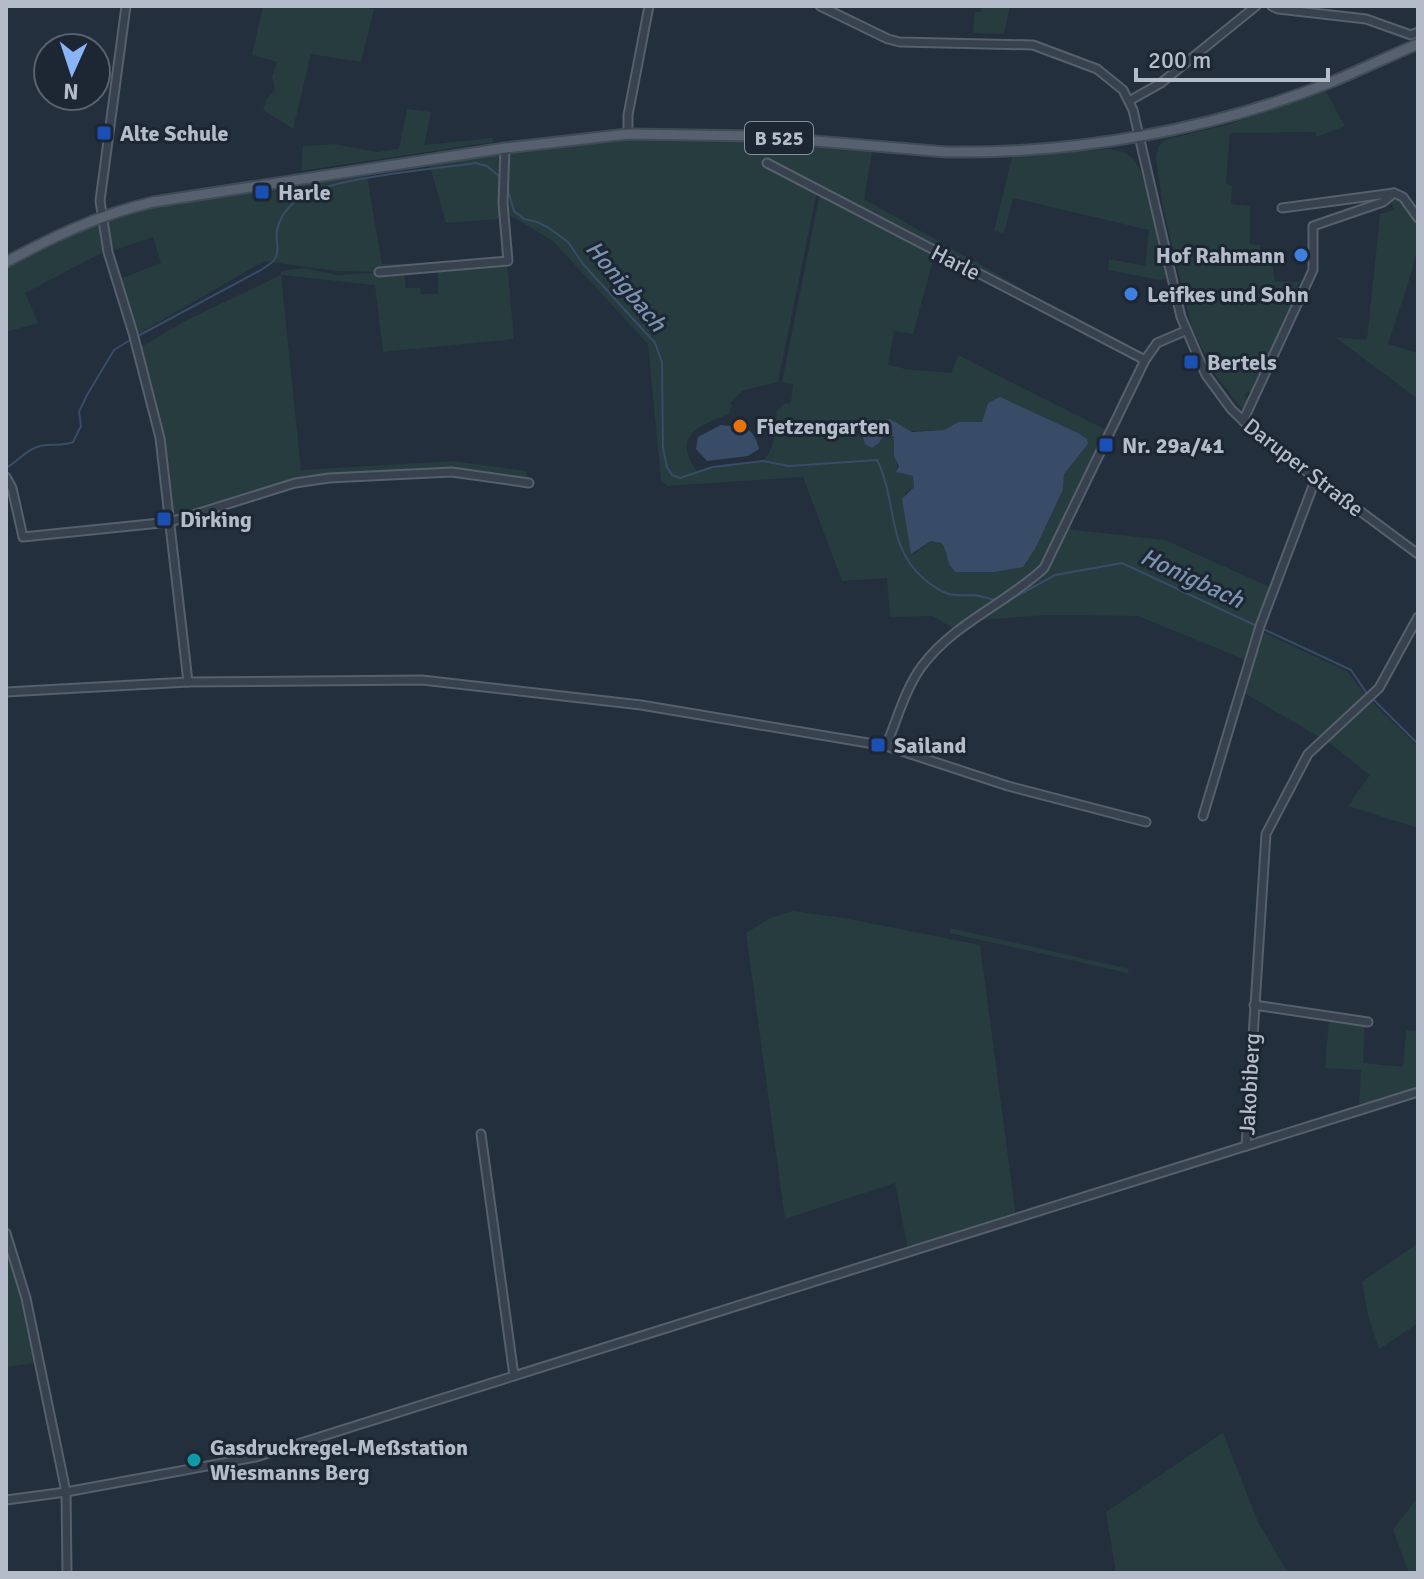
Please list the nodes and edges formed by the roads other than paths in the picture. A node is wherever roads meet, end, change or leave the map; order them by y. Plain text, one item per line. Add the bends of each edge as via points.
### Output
1 (126, 6) edge
2 (649, 6) edge
3 (820, 6) edge
4 (1256, 6) edge
5 (1272, 6) edge
6 (1418, 32) edge
7 (1418, 44) edge
8 (1129, 101) junction
9 (628, 134) junction
10 (1139, 136) junction
11 (505, 148) junction
12 (767, 163) dead end
13 (1394, 193) junction
14 (1282, 208) dead end
15 (102, 216) junction
16 (1418, 218) edge
17 (6, 262) edge
18 (379, 272) dead end
19 (1185, 331) junction
20 (1145, 360) junction
21 (1243, 421) junction
22 (6, 477) edge
23 (1316, 478) junction
24 (529, 483) dead end
25 (170, 522) junction
26 (1418, 554) edge
27 (1418, 617) edge
28 (188, 682) junction
29 (6, 692) edge
30 (886, 746) junction
31 (1203, 816) dead end
32 (1146, 822) dead end
33 (1254, 1005) junction
34 (1368, 1022) dead end
35 (1418, 1092) edge
36 (481, 1134) dead end
37 (1246, 1146) junction
38 (6, 1233) edge
39 (514, 1376) junction
40 (66, 1492) junction
41 (6, 1500) edge
42 (67, 1573) edge

1 - 15 street via 103,171
2 - 9 street
3 - 8 street via 900,42 1033,45 1097,69
4 - 8 street via 1161,83
5 - 6 street via 1366,19 1411,35
7 - 10 main road, B 525 via 1282,99
8 - 10 street
9 - 10 main road, B 525 via 756,136 985,153
9 - 11 main road, B 525
10 - 19 street, Daruper Straße
11 - 15 main road, B 525 via 153,202
11 - 18 street via 508,261
12 - 20 street, Harle
13 - 14 street
13 - 16 street
13 - 21 street via 1383,202 1313,226 1313,270
15 - 17 main road, B 525
15 - 25 street via 160,438
19 - 20 street via 1157,343
19 - 21 street, Daruper Straße via 1206,375
20 - 30 street via 1044,568 923,665
21 - 23 street, Daruper Straße
22 - 25 street via 23,537
23 - 26 street, Daruper Straße
23 - 31 street via 1259,628
24 - 25 street via 452,472 329,478 295,483
25 - 28 street
27 - 33 street via 1379,688 1308,754 1266,834
28 - 29 street
28 - 30 street via 451,682 641,705
30 - 32 street via 1008,786
33 - 34 street, Jakobiberg
33 - 37 street, Jakobiberg
35 - 37 street, Jakobiberg
36 - 39 street
37 - 39 street
38 - 40 street via 26,1298
39 - 40 street via 256,1457
40 - 41 street
40 - 42 street

